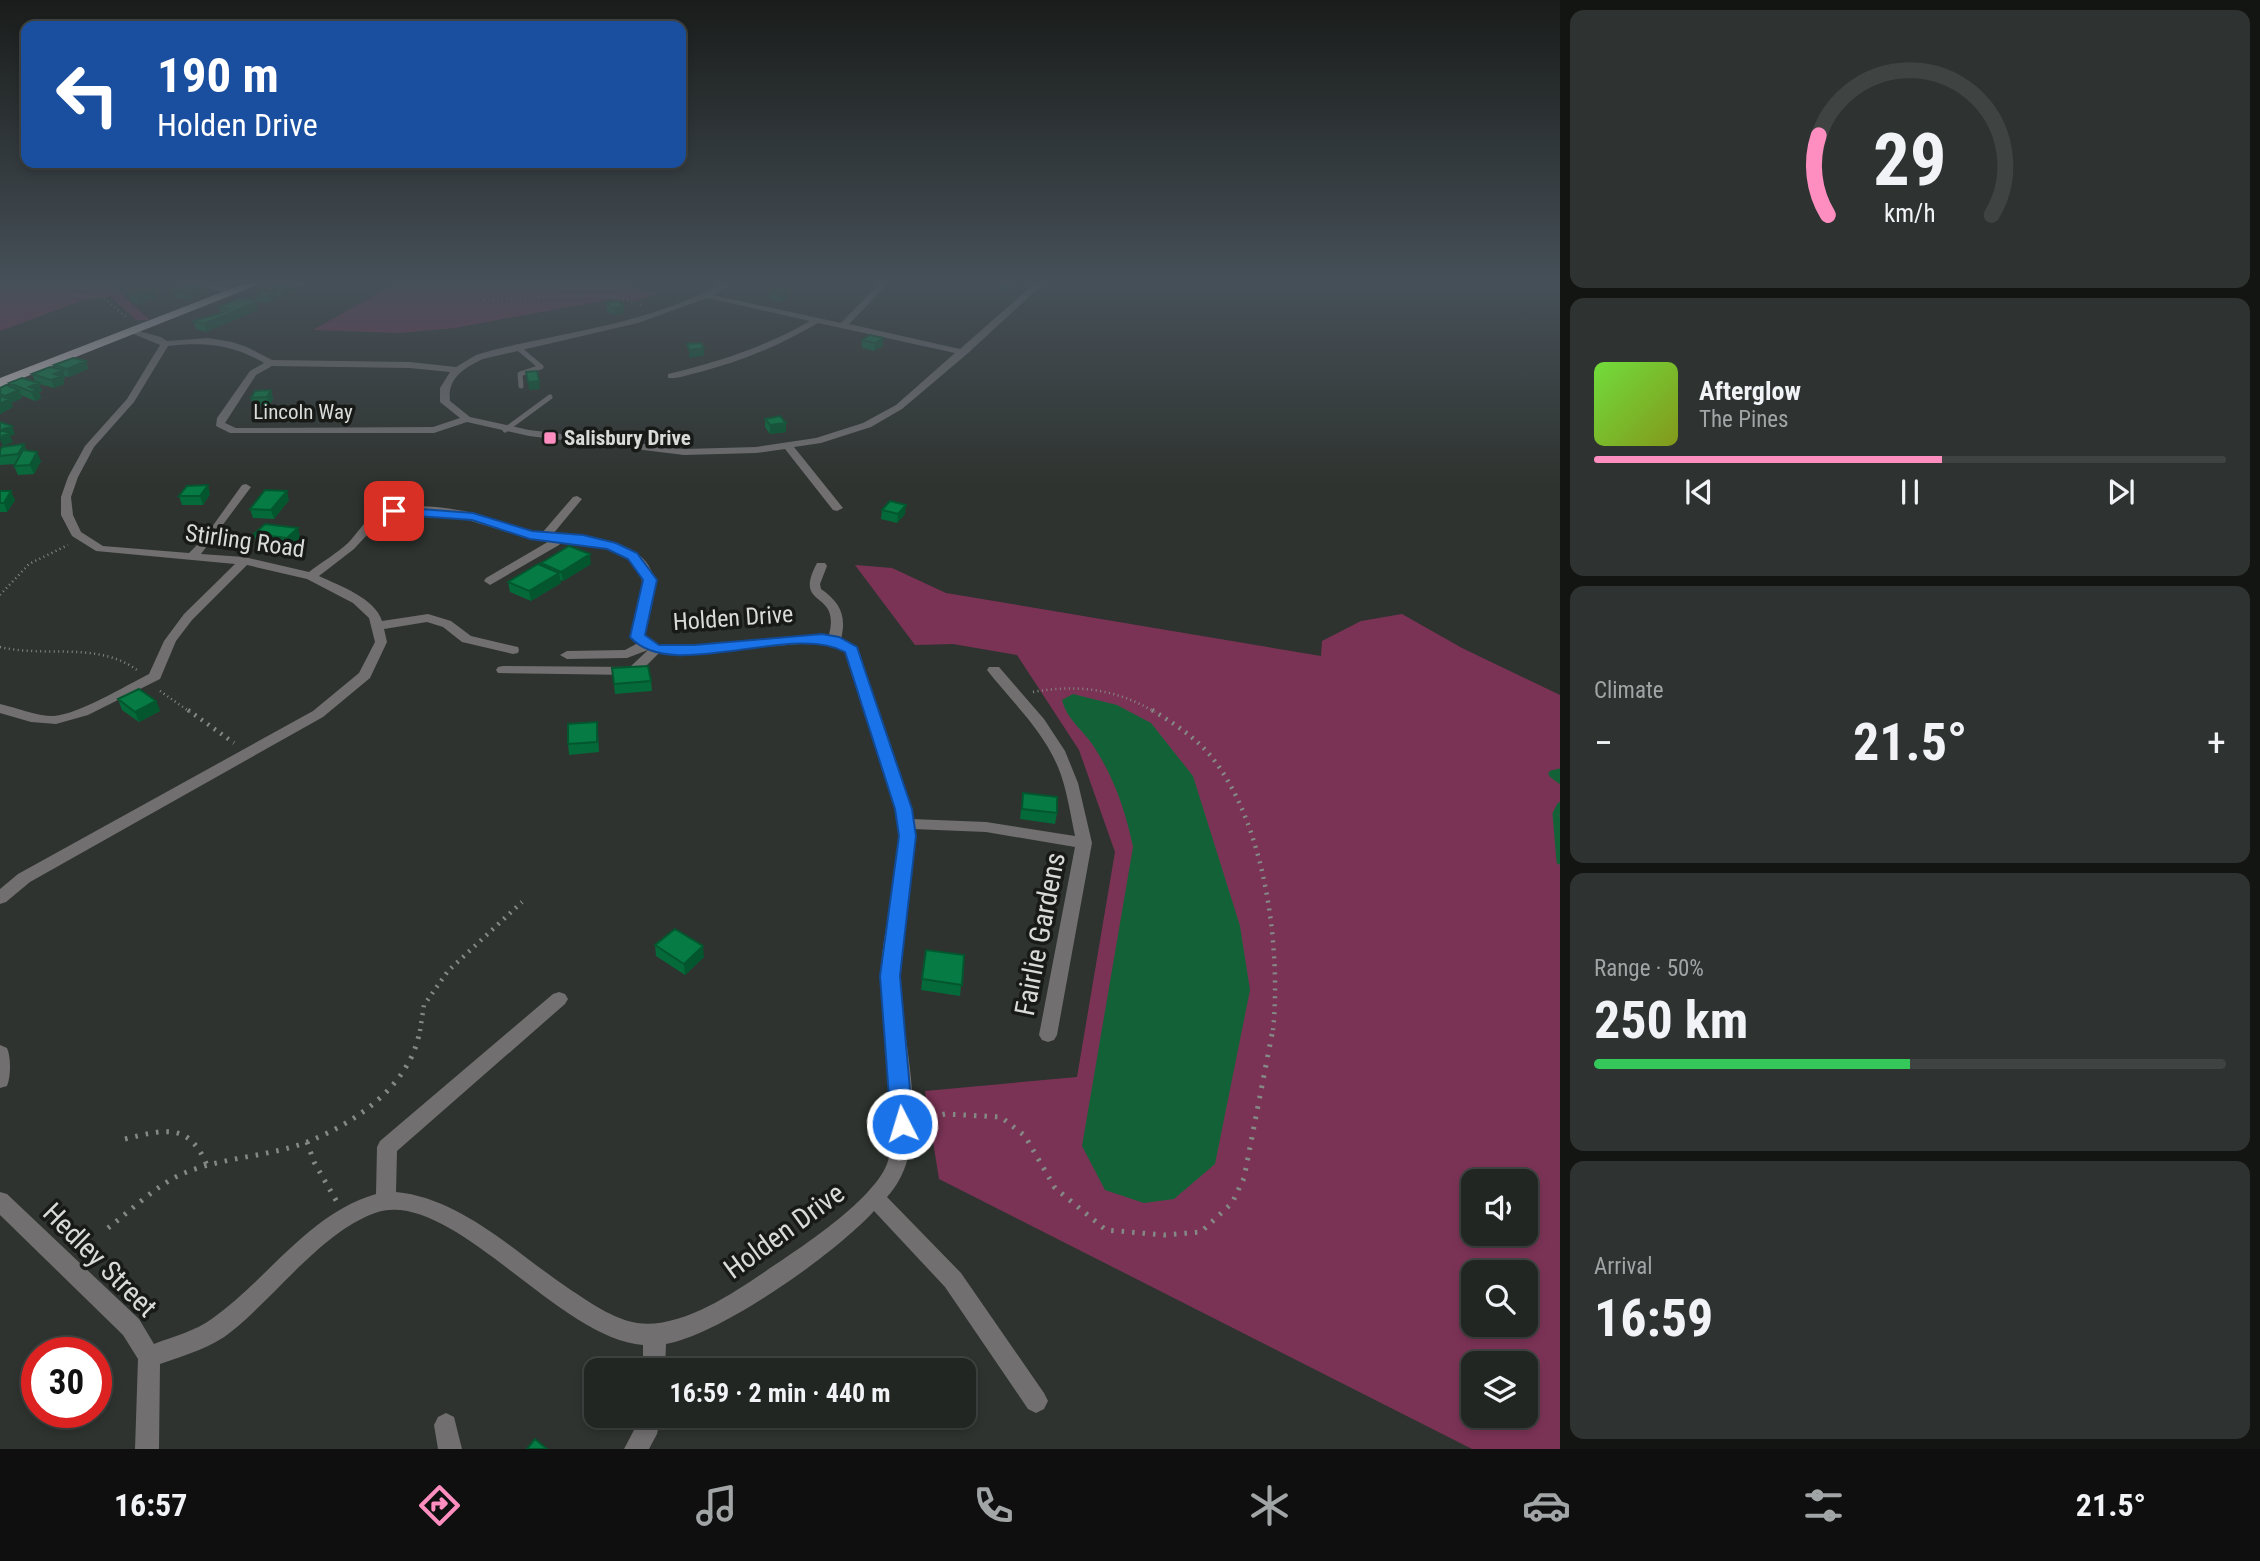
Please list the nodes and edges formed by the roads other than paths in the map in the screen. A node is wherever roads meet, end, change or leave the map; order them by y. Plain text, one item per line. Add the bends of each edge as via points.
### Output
1 (73, 352) edge
2 (160, 352) edge
3 (252, 352) edge
4 (497, 352) edge
5 (523, 352) edge
6 (761, 352) edge
7 (964, 352) edge
8 (270, 363) junction
9 (457, 370) junction
10 (671, 376) dead end
11 (0, 383) edge
12 (521, 386) dead end
13 (550, 397) dead end
14 (467, 419) junction
15 (505, 429) junction
16 (788, 446) junction
17 (246, 486) dead end
18 (577, 499) dead end
19 (837, 508) dead end
20 (552, 536) junction
21 (193, 556) junction
22 (244, 561) junction
23 (821, 566) dead end
24 (311, 576) junction
25 (490, 581) dead end
26 (377, 626) junction
27 (834, 640) junction
28 (651, 647) junction
29 (513, 650) dead end
30 (568, 655) dead end
31 (503, 670) dead end
32 (994, 670) dead end
33 (0, 708) edge
34 (906, 824) junction
35 (1084, 843) junction
36 (2, 894) edge
37 (559, 999) dead end
38 (1048, 1035) dead end
39 (0, 1053) edge
40 (0, 1080) edge
41 (875, 1198) junction
42 (386, 1200) junction
43 (0, 1201) edge
44 (654, 1332) junction
45 (149, 1357) junction
46 (654, 1358) edge
47 (1036, 1401) dead end
48 (446, 1425) dead end
49 (646, 1428) edge
50 (147, 1449) edge
51 (450, 1449) edge
52 (636, 1449) edge

1 - 11 highway
2 - 21 street, Stirling Road via 131,400 90,446 66,497 67,515 76,534 100,549
3 - 8 street, Lincoln Way
4 - 9 street
5 - 12 lane via 541,367 520,374
6 - 10 street
7 - 16 street via 881,419 835,436
8 - 9 street, Lincoln Way
8 - 14 street, Lincoln Way via 243,386 222,418 224,428 435,430
9 - 14 street via 443,394 453,411
13 - 15 lane
14 - 15 street
15 - 16 street via 684,452
16 - 19 street
17 - 21 street
18 - 20 street
20 - 24 street, Holden Drive via 530,535 473,517 394,511 373,521 352,545
20 - 25 street via 555,543
20 - 28 street, Holden Drive via 611,546 643,567 650,580 637,637
21 - 22 street, Stirling Road
22 - 24 street, Stirling Road
22 - 33 street via 188,617 170,641 155,676 83,712 56,720
23 - 27 street, Holden Drive via 815,591 838,610
24 - 26 street, Stirling Road via 357,600 375,617
26 - 29 street via 428,618 447,624 467,639
26 - 36 street via 381,642 366,675 318,714
27 - 28 street, Holden Drive via 694,649
27 - 34 street, Holden Drive via 856,656
28 - 30 street via 627,654
28 - 31 street via 633,671
32 - 35 street, Fairlie Gardens via 1050,739 1070,781
34 - 35 street, Fairlie Gardens via 986,827
34 - 41 street, Holden Drive via 890,976 902,1124 896,1169
35 - 38 street, Fairlie Gardens
37 - 42 street via 387,1147
39 - 40 street
41 - 44 street, Holden Drive via 790,1269 729,1306 672,1332
41 - 47 street via 953,1280
42 - 44 street, Holden Drive via 412,1200 447,1217 593,1317 635,1333
42 - 45 street, Holden Drive via 346,1216 221,1327
43 - 45 street, Hedley Street via 131,1327
44 - 46 street
45 - 50 street, Hedley Street
48 - 51 street
49 - 52 street

